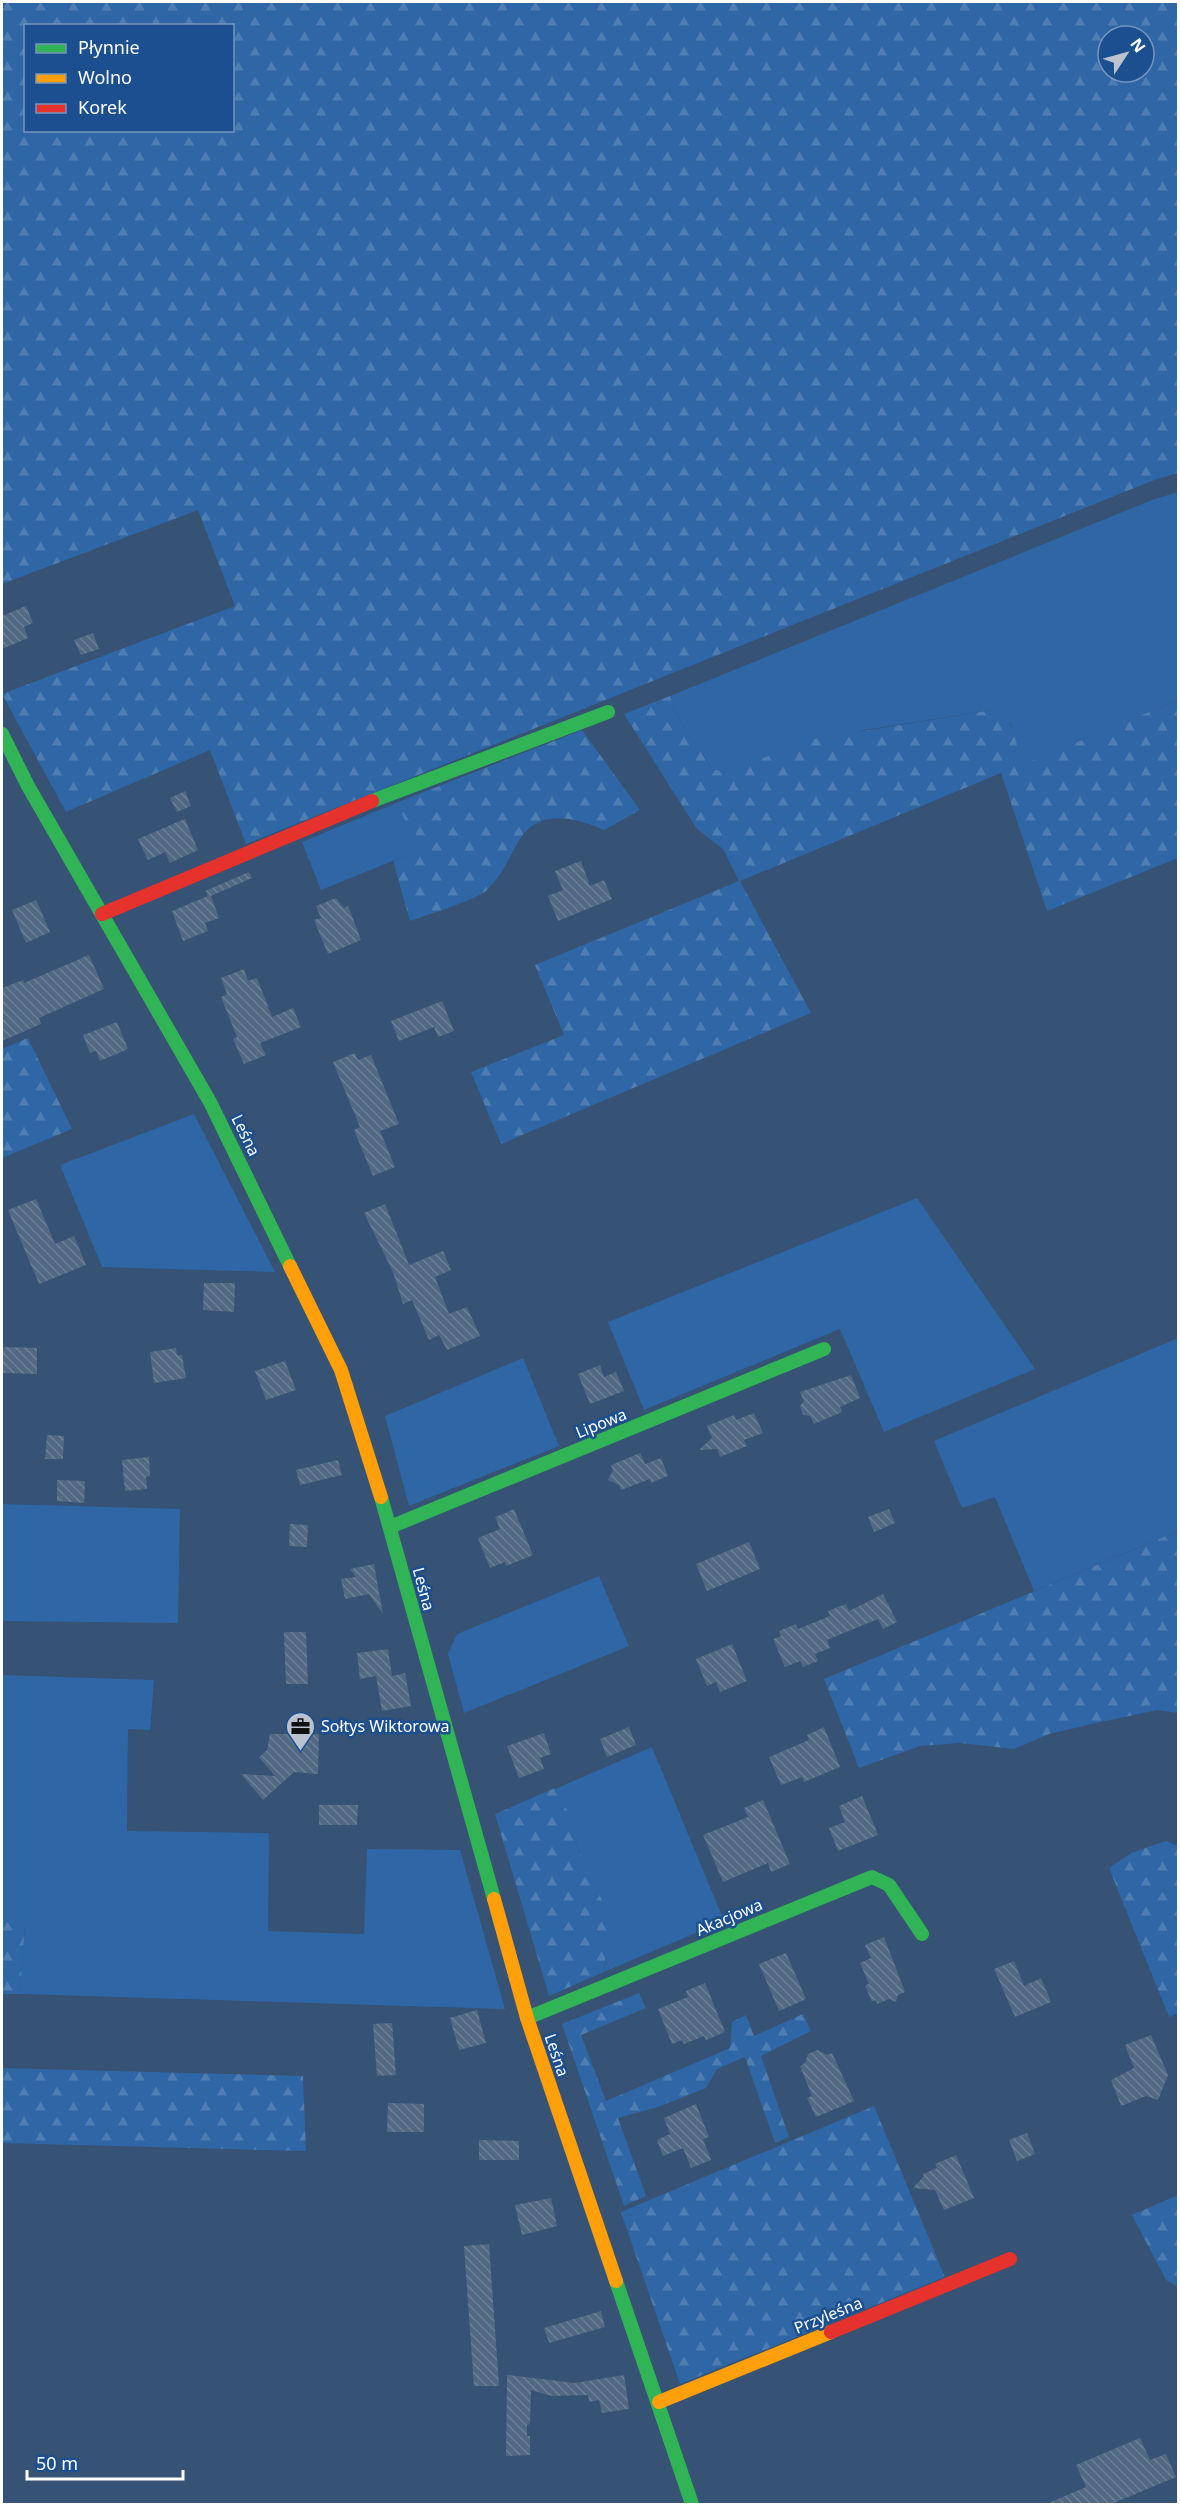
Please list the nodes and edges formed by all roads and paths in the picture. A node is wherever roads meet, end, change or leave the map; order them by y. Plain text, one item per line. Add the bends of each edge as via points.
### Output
1 (608, 712) dead end
2 (2, 734) edge
3 (102, 914) junction
4 (824, 1349) dead end
5 (390, 1527) junction
6 (922, 1934) dead end
7 (527, 2018) junction
8 (1010, 2259) dead end
9 (659, 2402) junction
10 (692, 2505) edge

1 - 3 street via 371,801
2 - 3 street, Leśna
3 - 5 street, Leśna via 210,1102 325,1332 357,1412
4 - 5 street, Lipowa
5 - 7 street, Leśna
6 - 7 street, Akacjowa via 890,1885 872,1877
7 - 9 street, Leśna
8 - 9 street, Przyleśna
9 - 10 street, Leśna

